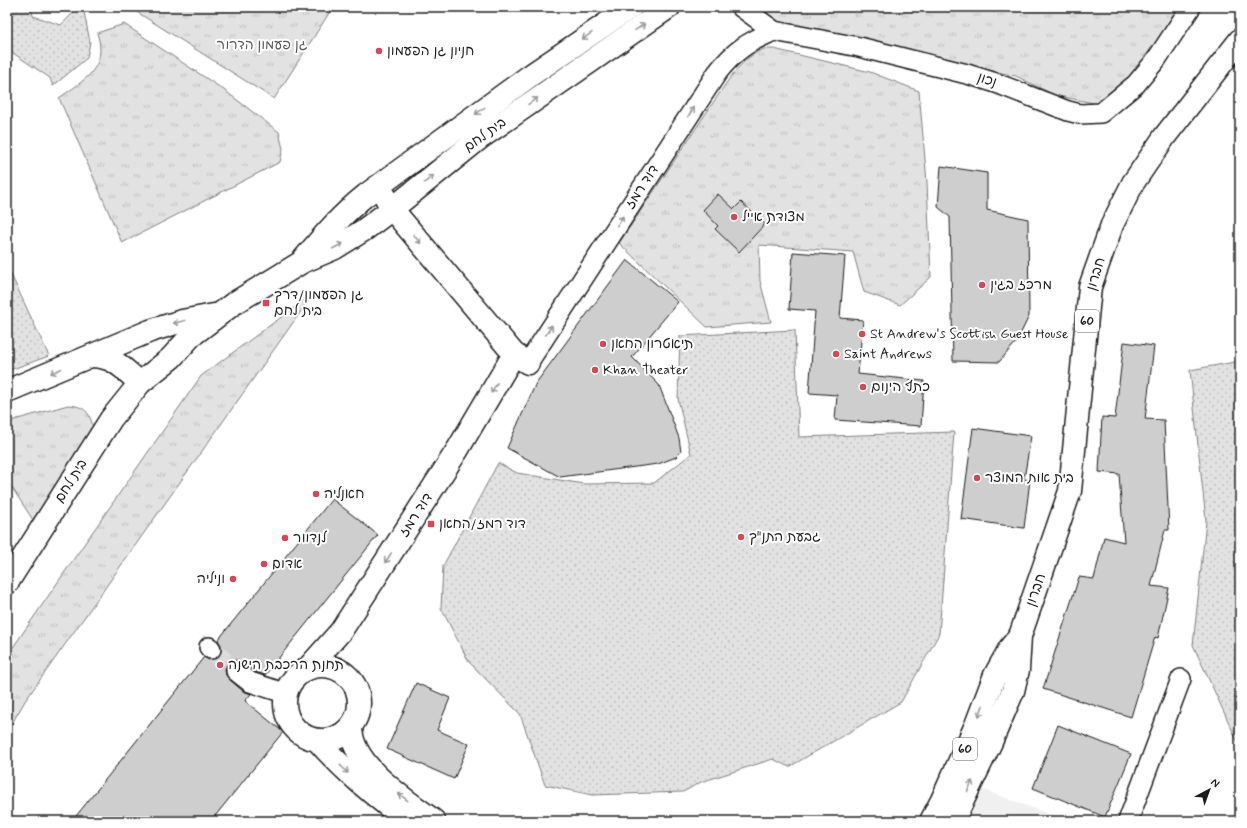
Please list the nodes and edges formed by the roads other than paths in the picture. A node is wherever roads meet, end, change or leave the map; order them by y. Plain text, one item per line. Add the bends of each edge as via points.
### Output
1 (631, 7) edge
2 (669, 7) edge
3 (741, 7) edge
4 (1191, 7) edge
5 (774, 31) junction
6 (1240, 40) edge
7 (382, 183) junction
8 (392, 209) junction
9 (302, 262) junction
10 (218, 315) junction
11 (92, 356) junction
12 (521, 359) junction
13 (140, 383) junction
14 (7, 391) edge
15 (7, 583) edge
16 (1020, 636) junction
17 (308, 668) junction
18 (236, 671) tunnel mouth
19 (1180, 679) dead end
20 (278, 691) dead end
21 (351, 726) junction
22 (317, 740) junction
23 (407, 821) edge
24 (434, 821) edge
25 (931, 821) edge
26 (953, 821) edge
27 (1128, 821) edge

1 -> 7 main road, בית לחם via 531,74
8 -> 2 main road, בית לחם via 480,138
3 - 5 street, נכון
4 - 5 street, נכון via 1156,60 1136,84 1101,113 1080,114 1068,111 967,74
12 -> 5 street, דוד רמז via 717,73 729,58 745,45
6 - 16 main road, חברון / 60 via 1165,136 1133,183 1112,225 1090,287 1070,491
7 - 8 main road
7 - 9 main road, בית לחם via 339,218
9 -> 8 main road, בית לחם via 348,241
8 -> 12 main road
9 - 10 main road, בית לחם
10 -> 11 main road via 164,326
10 - 13 main road, בית לחם via 191,336 164,350
11 - 13 main road via 110,359
11 -> 14 main road
12 -> 17 main road, דוד רמז via 458,449 341,631
13 - 15 main road, בית לחם via 111,419
16 -> 25 main road, חברון / 60 via 1000,664 952,780
26 -> 16 main road, חברון / 60 via 1013,691 1018,670
17 - 21 main road via 319,665 336,668 346,674 353,683 359,705 357,717
17 - 22 main road via 290,683 285,694 284,706 293,727 302,735
18 - 20 street via 250,682
19 - 27 street
21 - 22 main road via 337,737
24 -> 21 main road via 379,778 363,761 353,742
22 -> 23 main road via 360,784

